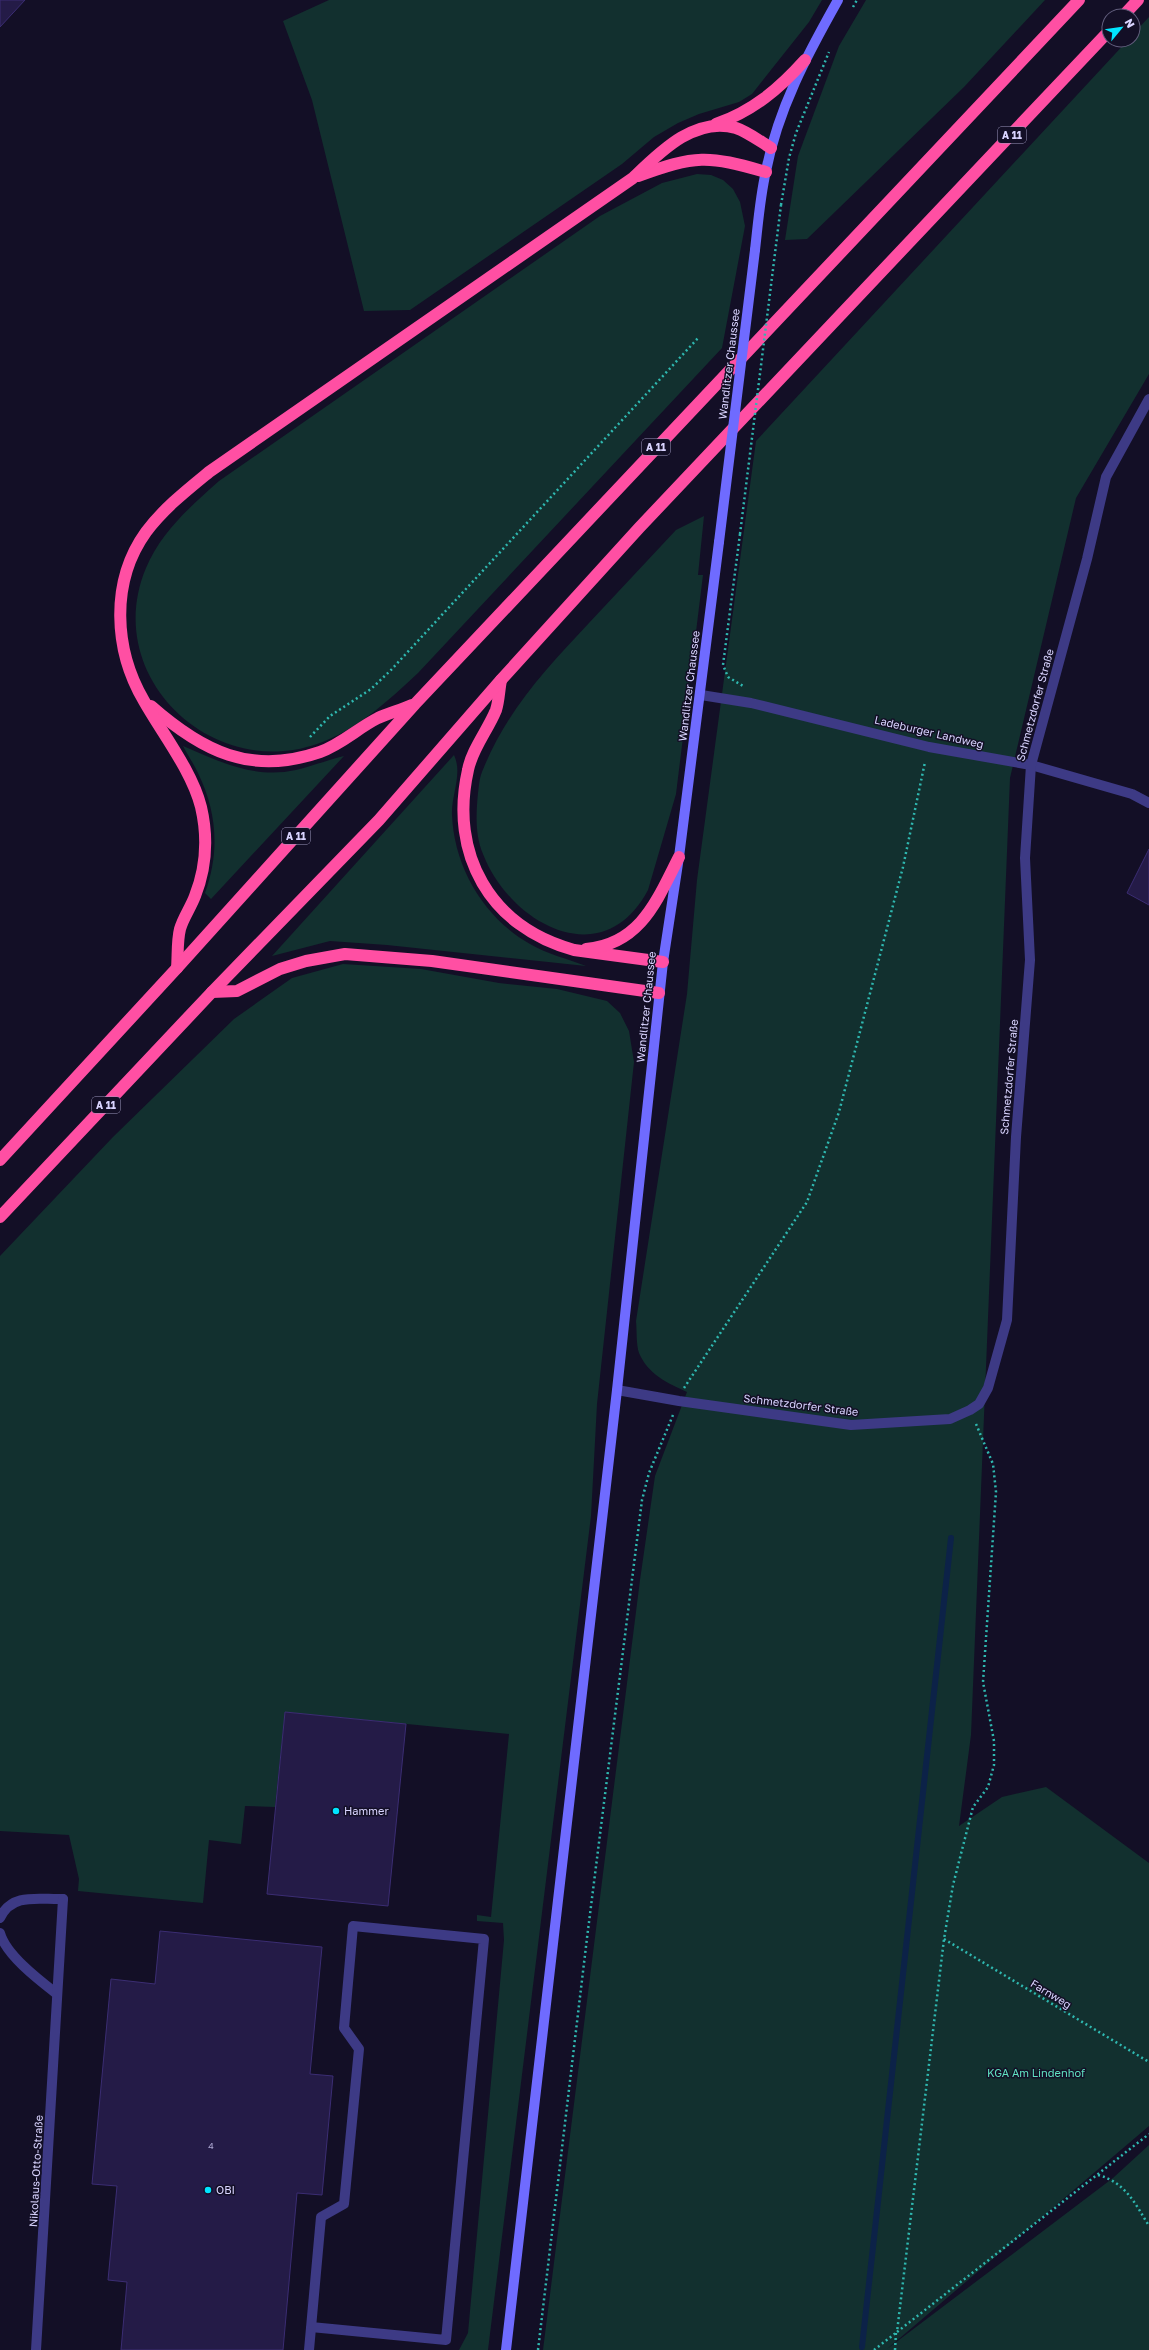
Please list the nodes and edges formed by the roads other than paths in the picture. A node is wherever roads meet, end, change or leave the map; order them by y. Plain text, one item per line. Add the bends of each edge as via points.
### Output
1 (838, 0) edge
2 (1079, 0) edge
3 (1138, 0) edge
4 (1130, 8) edge
5 (1101, 39) edge
6 (804, 60) junction
7 (704, 128) junction
8 (772, 148) junction
9 (766, 172) junction
10 (633, 178) junction
11 (1149, 399) edge
12 (501, 680) junction
13 (701, 695) junction
14 (143, 700) junction
15 (415, 704) junction
16 (1031, 765) junction
17 (1149, 803) edge
18 (679, 857) junction
19 (574, 950) junction
20 (662, 962) junction
21 (177, 968) junction
22 (212, 992) junction
23 (659, 993) junction
24 (0, 1160) edge
25 (0, 1218) edge
26 (617, 1390) junction
27 (0, 1918) edge
28 (0, 1933) edge
29 (57, 1994) junction
30 (311, 2327) junction
31 (446, 2345) edge
32 (36, 2350) edge
33 (309, 2350) edge
34 (506, 2350) edge

1 - 6 main road, Wandlitzer Chaussee
2 - 15 highway, A 11
3 - 4 highway
5 - 12 highway, A 11 via 639,528
6 - 7 highway via 774,92 749,110
6 - 8 main road, Wandlitzer Chaussee via 782,112
7 - 8 highway via 725,126 738,129
7 - 10 highway via 686,135 662,150
8 - 9 main road, Wandlitzer Chaussee
9 - 10 highway via 711,158 671,164
9 - 13 main road, Wandlitzer Chaussee, bridge
10 - 14 highway via 209,472 176,499 146,533 132,559 122,587 120,621 124,658
11 - 16 street, Schmetzdorfer Straße via 1106,477 1087,559
12 - 19 highway via 496,709 468,769 462,818 470,857 486,891 511,919 537,937
12 - 22 highway, A 11 via 379,820
13 - 16 street, Ladeburger Landweg via 751,703 929,747
13 - 18 main road, Wandlitzer Chaussee
14 - 15 highway via 179,731 206,746 232,756 266,762 320,752 350,738 377,719
14 - 21 highway via 190,781 201,806 205,834 204,870 180,929
15 - 21 highway, A 11
16 - 17 street, Ladeburger Landweg via 1132,794
16 - 26 street, Schmetzdorfer Straße via 1025,858 1030,960 1016,1137 1007,1320 988,1388 979,1404 950,1419 851,1425
18 - 19 highway via 652,911 641,925 606,944 592,949
18 - 20 main road, Wandlitzer Chaussee
19 - 20 highway
20 - 23 main road, Wandlitzer Chaussee
21 - 24 highway, A 11
22 - 23 highway via 237,991 280,969 345,954 432,961
22 - 25 highway, A 11
23 - 26 main road, Wandlitzer Chaussee
26 - 34 main road, Wandlitzer Chaussee
27 - 29 street, Nikolaus-Otto-Straße via 6,1908 17,1900 63,1898
28 - 29 street via 3,1943 18,1960
29 - 32 street, Nikolaus-Otto-Straße
30 - 31 street
30 - 31 street via 321,2217 344,2204 359,2049 344,2028 353,1926 484,1939
30 - 33 street

